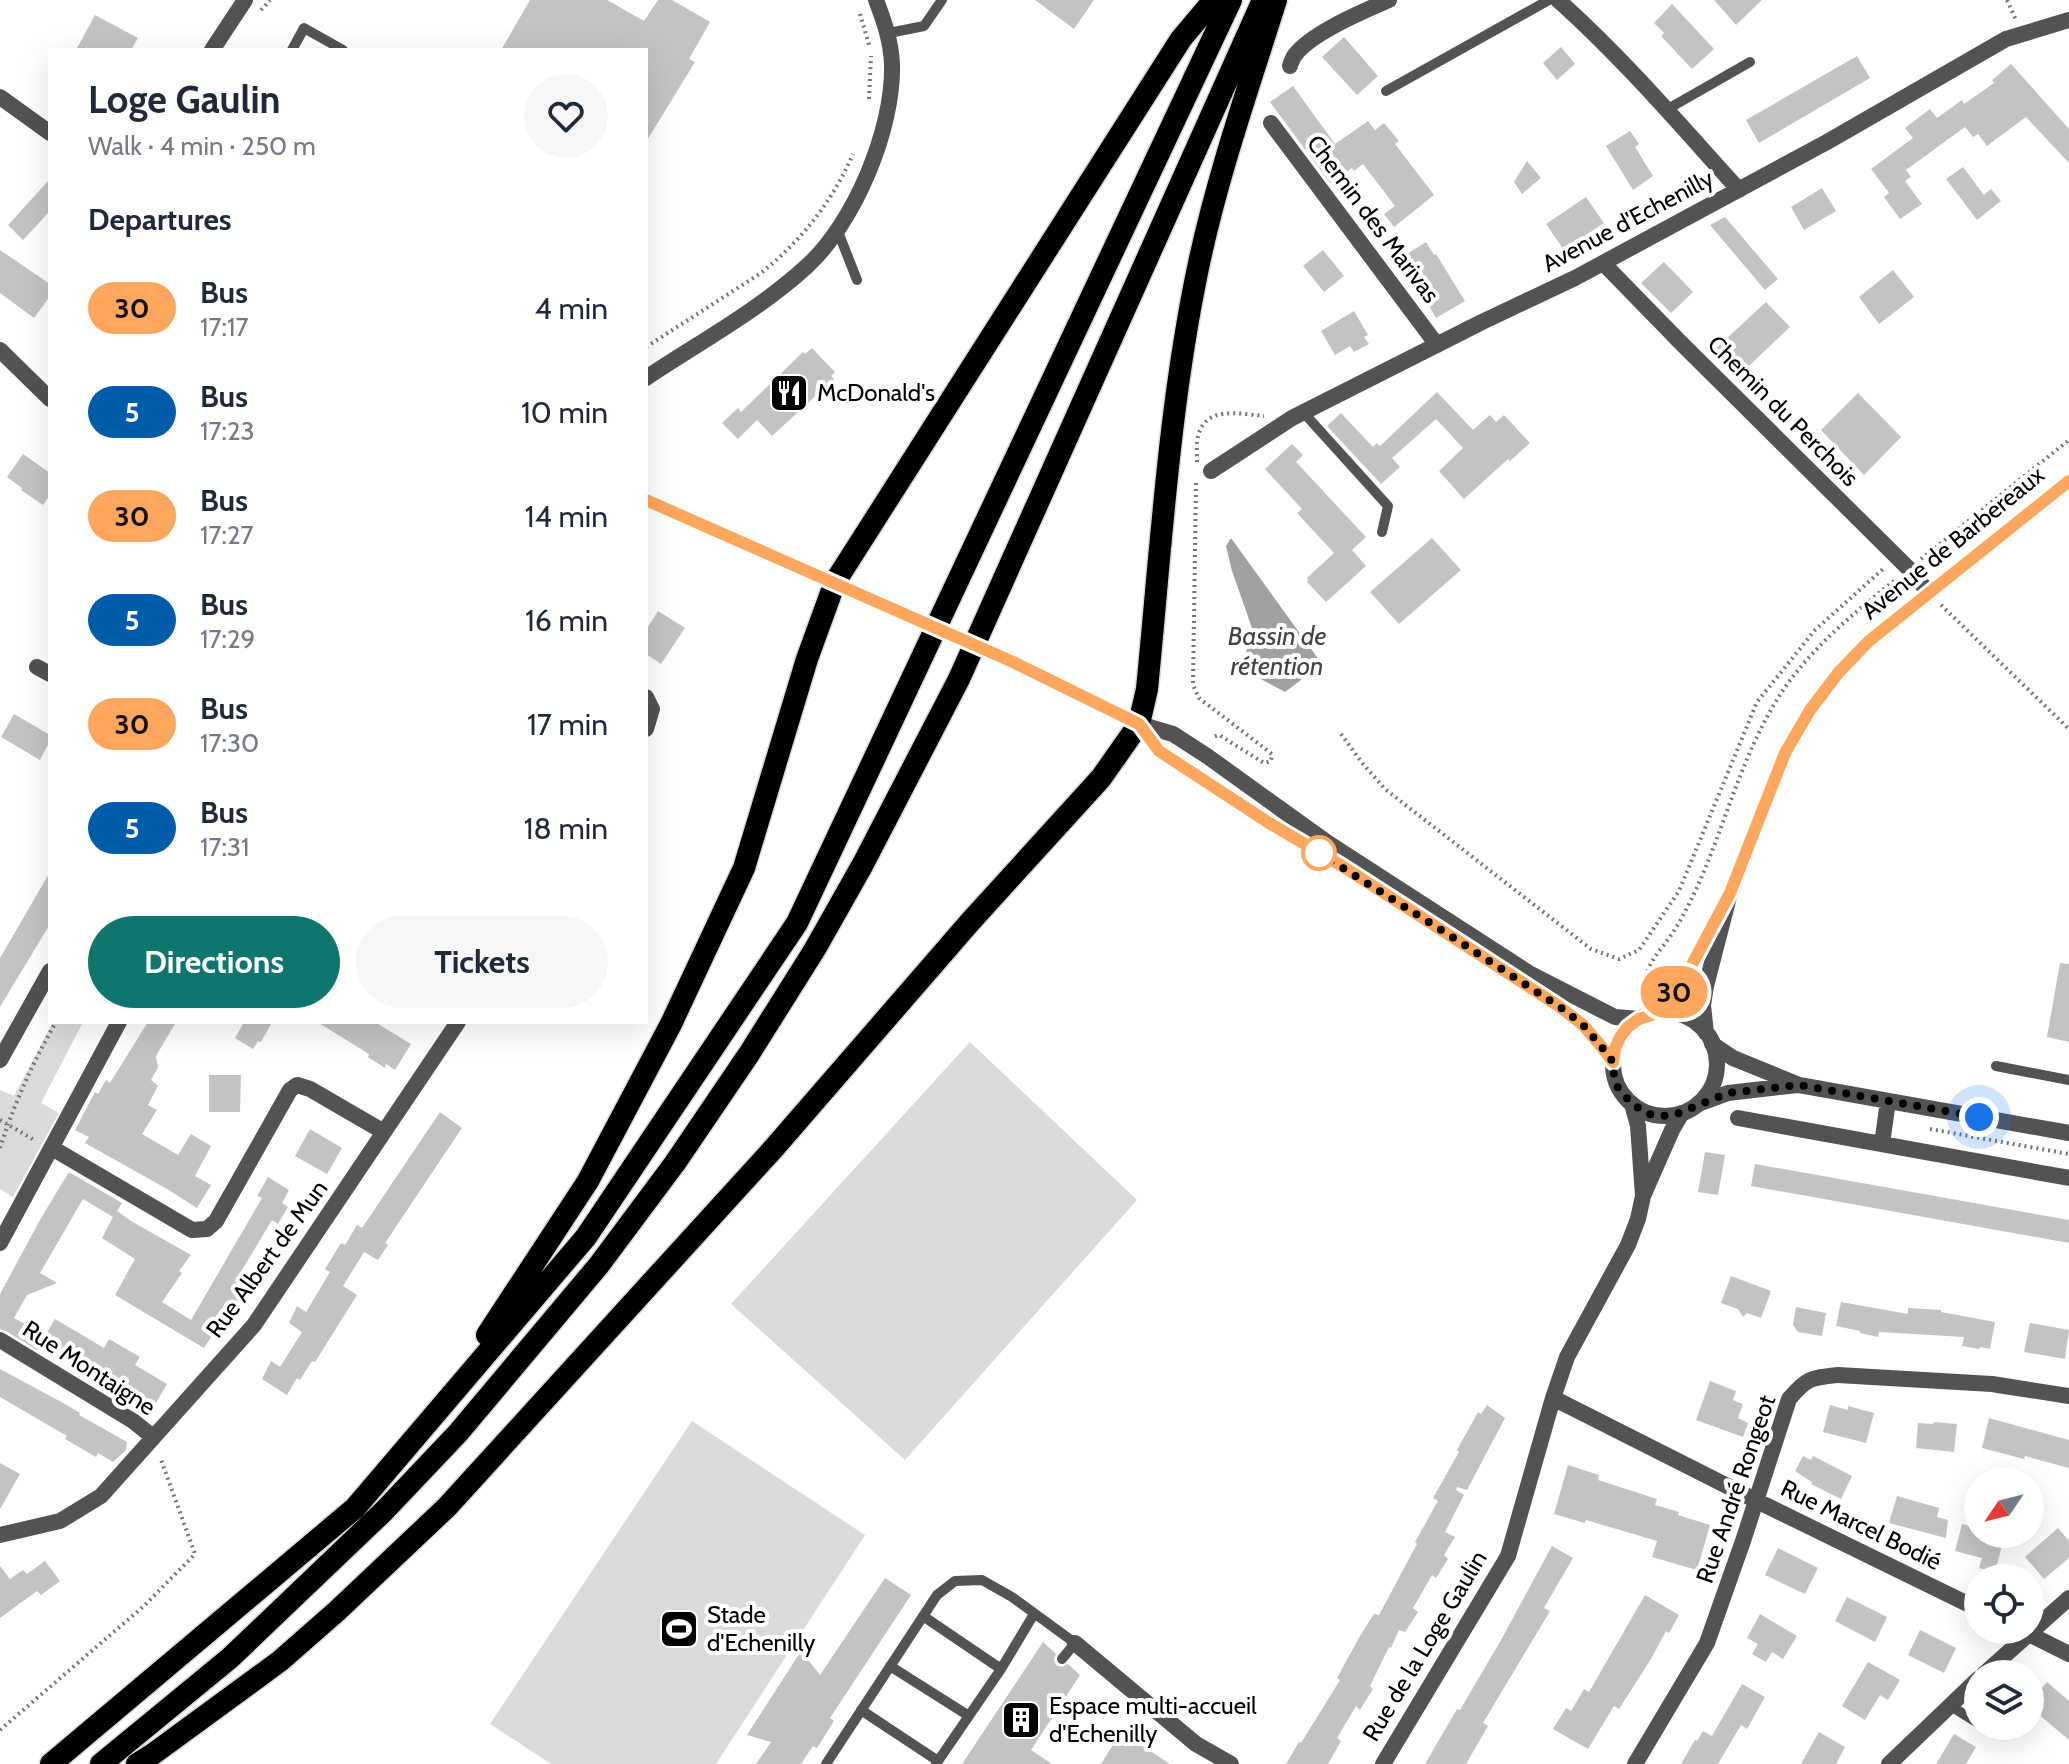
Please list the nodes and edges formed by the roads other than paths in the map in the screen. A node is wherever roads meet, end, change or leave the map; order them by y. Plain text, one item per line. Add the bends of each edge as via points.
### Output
1 (245, 0) edge
2 (876, 0) edge
3 (942, 0) edge
4 (1214, 0) edge
5 (1231, 0) edge
6 (1263, 0) edge
7 (1276, 0) edge
8 (1549, 0) edge
9 (1558, 0) edge
10 (1376, 2) edge
11 (2069, 20) edge
12 (889, 33) junction
13 (213, 48) edge
14 (293, 48) edge
15 (339, 48) edge
16 (1750, 62) dead end
17 (1290, 66) dead end
18 (1386, 91) dead end
19 (0, 97) edge
20 (1666, 110) junction
21 (1271, 123) dead end
22 (48, 132) edge
23 (1739, 190) junction
24 (837, 229) junction
25 (1603, 263) junction
26 (857, 280) dead end
27 (1437, 345) junction
28 (0, 350) edge
29 (648, 377) edge
30 (48, 397) edge
31 (1298, 415) junction
32 (1204, 469) road end
33 (2069, 481) edge
34 (648, 501) edge
35 (1382, 532) dead end
36 (835, 582) junction
37 (1929, 593) junction
38 (1139, 724) junction
39 (1730, 893) junction
40 (48, 975) edge
41 (1661, 1012) junction
42 (1639, 1019) junction
43 (118, 1024) edge
44 (457, 1024) edge
45 (1709, 1039) junction
46 (0, 1060) edge
47 (1613, 1062) junction
48 (1996, 1066) dead end
49 (2069, 1080) edge
50 (1799, 1085) junction
51 (1888, 1101) junction
52 (1632, 1104) junction
53 (1698, 1104) junction
54 (1682, 1113) junction
55 (1738, 1118) dead end
56 (384, 1132) junction
57 (2069, 1133) edge
58 (1882, 1144) junction
59 (47, 1146) junction
60 (2069, 1178) edge
61 (1643, 1196) junction
62 (0, 1243) edge
63 (0, 1341) edge
64 (2069, 1396) edge
65 (1553, 1398) junction
66 (436, 1412) junction
67 (153, 1437) junction
68 (1757, 1501) junction
69 (0, 1535) edge
70 (2069, 1598) edge
71 (1964, 1602) edge
72 (1034, 1614) junction
73 (923, 1616) junction
74 (2044, 1617) edge
75 (2044, 1642) edge
76 (1075, 1643) junction
77 (2013, 1644) edge
78 (2069, 1654) edge
79 (1062, 1659) dead end
80 (1998, 1660) edge
81 (890, 1666) junction
82 (1001, 1669) junction
83 (1964, 1692) edge
84 (1949, 1705) junction
85 (861, 1710) junction
86 (1964, 1714) edge
87 (969, 1716) junction
88 (829, 1763) edge
89 (937, 1763) edge
90 (51, 1764) edge
91 (101, 1764) edge
92 (137, 1764) edge
93 (1231, 1764) edge
94 (1383, 1764) edge
95 (1635, 1764) edge
96 (1889, 1764) edge

1 - 13 street
2 - 12 street
3 - 12 lane via 924,26
4 - 36 highway via 1181,39
5 - 66 highway via 797,923 586,1237
6 - 91 highway via 959,679 863,864 749,1054 599,1265 458,1433 254,1636
7 - 38 highway via 1198,267 1175,396 1147,689
8 - 18 lane
9 - 20 street
10 - 17 street via 1313,39 1294,55
11 - 23 street, Avenue d'Echenilly via 2006,39
12 - 24 street via 892,66 885,126 869,171
14 - 15 lane via 304,28
16 - 20 lane
19 - 22 street
20 - 23 street
21 - 27 street, Chemin des Marivas
23 - 25 street, Avenue d'Echenilly
24 - 26 lane
24 - 29 street via 809,265 784,286
25 - 27 street, Avenue d'Echenilly
25 - 37 street, Chemin du Perchois
27 - 31 street, Avenue d'Echenilly
28 - 30 street
31 - 32 street, Avenue d'Echenilly
31 - 35 lane via 1388,506
33 - 37 street, Avenue de Barbereaux
34 - 36 street
36 - 38 street, bridge
36 - 66 highway via 744,868 671,1024 588,1181
37 - 39 street, Avenue de Barbereaux via 1869,641 1810,710 1785,753
38 - 42 street via 1173,734 1200,751 1328,843 1529,973 1615,1017
38 - 47 street via 1159,751 1560,1007 1583,1025
38 - 92 highway via 1101,778 447,1507 280,1661
39 - 41 street, Avenue de Barbereaux
39 - 45 street, Avenue de Barbereaux via 1703,1005
40 - 46 street
41 - 42 street
41 - 45 street via 1686,1017
42 - 47 street via 1620,1037
43 - 59 street
44 - 56 street, Rue Albert de Mun
45 - 50 street via 1733,1058
45 - 53 street via 1716,1070
47 - 52 street via 1618,1088
48 - 49 lane
50 - 51 street
50 - 53 street via 1728,1093
51 - 57 street
51 - 58 street
52 - 54 street via 1648,1114
52 - 61 street, Rue de la Loge Gaulin
53 - 54 street
54 - 61 street, Rue de la Loge Gaulin
55 - 58 street
56 - 59 street via 297,1085 216,1221 207,1229 192,1230
56 - 67 street, Rue Albert de Mun via 254,1325
58 - 60 street
59 - 62 street
61 - 65 street, Rue de la Loge Gaulin via 1628,1245 1567,1357
63 - 67 street, Rue Montaigne
64 - 68 street, Rue André Rongeot via 1992,1384 1818,1377 1803,1383 1789,1399
65 - 68 street, Rue Marcel Bodié
65 - 94 street, Rue de la Loge Gaulin via 1508,1556
66 - 90 highway via 355,1508
67 - 69 street, Rue Albert de Mun via 101,1496 60,1521
68 - 71 street, Rue Marcel Bodié
68 - 95 street, Rue André Rongeot via 1707,1643
70 - 74 street
72 - 73 lane via 982,1580 955,1581
72 - 76 lane
72 - 82 lane
73 - 81 lane
73 - 82 lane
75 - 78 street
76 - 79 lane
76 - 93 street via 1196,1744
77 - 80 street
81 - 85 lane
81 - 87 lane
82 - 87 lane
83 - 84 street
84 - 86 lane
84 - 96 street
85 - 88 lane
85 - 89 lane
87 - 89 lane

